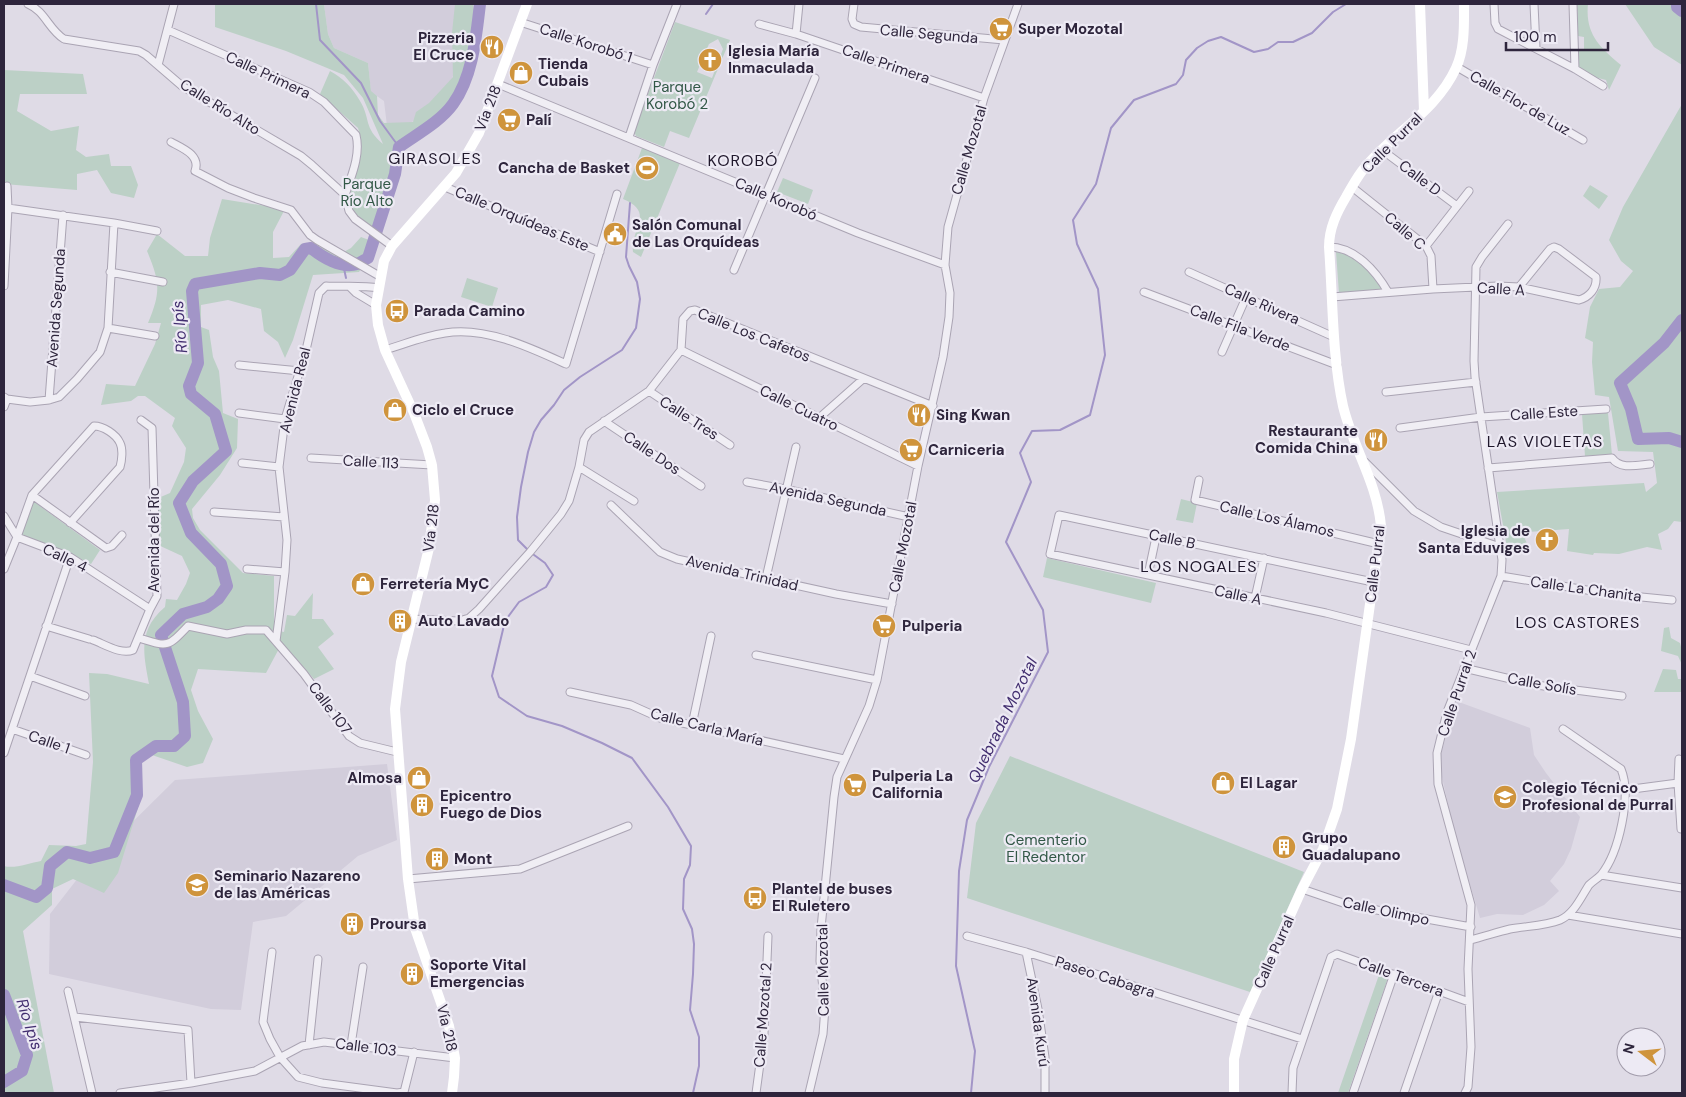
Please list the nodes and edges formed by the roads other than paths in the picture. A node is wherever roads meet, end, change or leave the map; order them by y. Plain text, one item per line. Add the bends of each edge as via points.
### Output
1 (28, 4) edge
2 (174, 4) edge
3 (517, 4) edge
4 (528, 4) edge
5 (677, 4) edge
6 (800, 4) edge
7 (854, 4) edge
8 (1018, 4) edge
9 (1420, 4) edge
10 (1464, 4) edge
11 (1494, 4) edge
12 (1534, 4) edge
13 (1573, 4) edge
14 (520, 22) junction
15 (759, 24) dead end
16 (168, 30) junction
17 (796, 34) junction
18 (1004, 40) junction
19 (1536, 48) junction
20 (158, 65) junction
21 (653, 65) junction
22 (1457, 67) junction
23 (1575, 70) junction
24 (815, 78) dead end
25 (498, 84) junction
26 (1603, 86) dead end
27 (984, 98) junction
28 (1424, 111) junction
29 (629, 137) junction
30 (1582, 140) dead end
31 (171, 142) dead end
32 (1382, 150) junction
33 (7, 186) dead end
34 (445, 187) junction
35 (1352, 187) junction
36 (1469, 191) dead end
37 (617, 194) dead end
38 (345, 195) junction
39 (766, 195) junction
40 (1457, 206) junction
41 (8, 208) junction
42 (63, 216) junction
43 (114, 223) junction
44 (1508, 224) dead end
45 (157, 231) dead end
46 (392, 246) junction
47 (1426, 246) junction
48 (1329, 247) junction
49 (600, 252) junction
50 (945, 265) junction
51 (734, 270) dead end
52 (110, 272) junction
53 (1189, 272) dead end
54 (163, 282) dead end
55 (380, 283) junction
56 (4, 285) edge
57 (1475, 286) junction
58 (350, 287) junction
59 (1519, 287) junction
60 (1433, 288) junction
61 (1144, 292) dead end
62 (1388, 292) junction
63 (1332, 297) junction
64 (1244, 302) dead end
65 (376, 305) junction
66 (1234, 326) junction
67 (108, 328) junction
68 (155, 336) dead end
69 (1334, 337) junction
70 (385, 350) junction
71 (681, 350) junction
72 (1222, 352) dead end
73 (239, 365) dead end
74 (1336, 365) junction
75 (300, 371) junction
76 (863, 379) junction
77 (1476, 382) junction
78 (649, 391) junction
79 (1386, 392) dead end
80 (6, 398) edge
81 (49, 400) junction
82 (932, 406) junction
83 (4, 407) edge
84 (1606, 409) dead end
85 (239, 413) dead end
86 (1481, 417) junction
87 (819, 418) junction
88 (285, 419) junction
89 (141, 420) dead end
90 (604, 421) junction
91 (1400, 428) dead end
92 (730, 445) dead end
93 (796, 447) dead end
94 (310, 458) dead end
95 (1364, 461) junction
96 (242, 463) dead end
97 (1650, 464) dead end
98 (432, 465) junction
99 (918, 466) junction
100 (279, 467) junction
101 (578, 467) junction
102 (1488, 468) junction
103 (1199, 480) dead end
104 (748, 482) dead end
105 (701, 486) dead end
106 (785, 489) junction
107 (32, 495) junction
108 (634, 501) dead end
109 (612, 505) dead end
110 (214, 512) dead end
111 (4, 516) edge
112 (284, 517) junction
113 (909, 517) junction
114 (70, 523) junction
115 (122, 535) dead end
116 (1156, 536) junction
117 (17, 537) junction
118 (1379, 544) junction
119 (1500, 547) junction
120 (1050, 554) joint
121 (70, 557) junction
122 (1264, 558) junction
123 (4, 568) edge
124 (247, 569) dead end
125 (286, 572) junction
126 (1148, 576) junction
127 (1501, 576) junction
128 (766, 578) junction
129 (1373, 582) junction
130 (1255, 598) junction
131 (1672, 600) dead end
132 (892, 604) junction
133 (150, 609) junction
134 (411, 619) junction
135 (1368, 623) junction
136 (46, 626) junction
137 (711, 636) dead end
138 (139, 638) junction
139 (276, 641) junction
140 (1471, 650) junction
141 (756, 655) dead end
142 (1464, 668) junction
143 (30, 676) junction
144 (877, 680) junction
145 (570, 692) dead end
146 (85, 696) dead end
147 (1622, 696) dead end
148 (692, 725) junction
149 (12, 729) junction
150 (1563, 729) dead end
151 (397, 752) junction
152 (4, 754) edge
153 (86, 755) dead end
154 (844, 759) junction
155 (1679, 759) dead end
156 (1678, 783) junction
157 (1625, 790) junction
158 (628, 826) dead end
159 (1681, 829) dead end
160 (1601, 875) junction
161 (408, 879) junction
162 (1682, 888) edge
163 (1302, 889) junction
164 (1568, 915) junction
165 (1471, 927) junction
166 (1682, 934) edge
167 (768, 936) dead end
168 (967, 936) dead end
169 (1470, 940) junction
170 (272, 952) dead end
171 (1026, 952) junction
172 (318, 959) dead end
173 (363, 967) dead end
174 (1394, 974) junction
175 (1439, 990) junction
176 (68, 991) dead end
177 (1469, 1002) junction
178 (75, 1017) junction
179 (1244, 1020) junction
180 (1302, 1039) junction
181 (309, 1044) junction
182 (351, 1045) junction
183 (414, 1052) junction
184 (280, 1057) junction
185 (455, 1058) junction
186 (190, 1084) junction
187 (92, 1093) edge
188 (120, 1093) edge
189 (452, 1093) edge
190 (756, 1093) edge
191 (808, 1093) edge
192 (1045, 1093) edge
193 (1234, 1093) edge
194 (1292, 1093) edge
195 (1353, 1093) edge
196 (1404, 1093) edge
197 (1465, 1093) edge

1 - 20 street, Calle Río Alto via 40,12 54,32 64,39 139,51
2 - 16 street
3 - 14 street
4 - 14 street, Vía 218
5 - 21 street
6 - 17 street
7 - 18 street, Calle Segunda via 852,19 861,27
8 - 18 street, Calle Mozotal
9 - 28 street
10 - 22 street, Calle Purral
11 - 19 street via 1498,29
12 - 19 street
13 - 23 street
14 - 21 street, Calle Korobó 1
14 - 25 street, Vía 218
15 - 17 street, Calle Primera
16 - 20 street
16 - 38 street, Calle Primera via 292,84 324,102 356,135 358,142
17 - 27 street, Calle Primera
18 - 27 street, Calle Mozotal
19 - 23 street
20 - 38 street, Calle Río Alto via 182,86 301,156
21 - 29 street
22 - 28 street, Calle Purral
22 - 30 street, Calle Flor de Luz
23 - 26 street
24 - 39 street
25 - 29 street, Calle Korobó
25 - 34 street, Vía 218 via 469,152
27 - 50 street, Calle Mozotal via 948,227
28 - 32 street, Calle Purral
29 - 39 street, Calle Korobó
31 - 55 street via 193,156 196,162 193,173 292,210 310,235 365,268
32 - 35 street, Calle Purral
32 - 40 street, Calle D
33 - 41 street
34 - 46 street, Vía 218
34 - 49 street, Calle Orquídeas Este
35 - 47 street, Calle C
35 - 48 street, Calle Purral via 1331,228
36 - 40 street
37 - 49 street
38 - 46 street, Calle Río Alto via 355,220
39 - 50 street, Calle Korobó
39 - 51 street
40 - 47 street
41 - 42 street
41 - 56 street
42 - 43 street
42 - 81 street, Avenida Segunda
43 - 45 street
43 - 52 street
44 - 57 street, Calle Purral 2 via 1478,262
46 - 55 street, Vía 218 via 384,261
47 - 60 street, Calle C via 1431,256
48 - 62 street via 1346,250 1371,268
48 - 63 street, Calle Purral
49 - 70 street via 566,364 518,344 468,332 446,332
50 - 82 street, Calle Mozotal via 950,293 949,317
52 - 54 street
52 - 67 street
53 - 69 street, Calle Rivera
55 - 58 street, Avenida Real
55 - 65 street, Vía 218
57 - 59 street, Calle A
57 - 60 street, Calle A
57 - 77 street, Calle Purral 2
58 - 65 street
58 - 75 street, Avenida Real via 326,286 319,293
59 - 59 street, Calle A via 1554,247 1596,277 1595,289 1578,300
60 - 62 street, Calle A
61 - 66 street, Calle Fila Verde
62 - 63 street, Calle A
63 - 69 street, Calle Purral
64 - 66 street
65 - 70 street, Vía 218
66 - 72 street
66 - 74 street, Calle Fila Verde
67 - 68 street
67 - 81 street via 100,352 59,397
69 - 74 street, Calle Purral
70 - 98 street, Vía 218 via 414,413
71 - 76 street, Calle Los Cafetos via 683,319 695,310
71 - 78 street
71 - 87 street, Calle Cuatro
73 - 75 street
74 - 95 street, Calle Purral via 1350,428
75 - 88 street, Avenida Real
76 - 82 street, Calle Los Cafetos
76 - 87 street
77 - 79 street
77 - 86 street, Calle Purral 2
78 - 90 street
78 - 92 street, Calle Tres
80 - 81 street via 30,402
80 - 83 street
82 - 99 street, Calle Mozotal
84 - 86 street, Calle Este
85 - 88 street
86 - 91 street, Calle Este
86 - 102 street, Calle Purral 2
87 - 99 street, Calle Cuatro
88 - 100 street, Avenida Real
89 - 133 street, Avenida del Río via 152,428 157,596
90 - 101 street via 588,432
90 - 105 street, Calle Dos
93 - 106 street
94 - 98 street, Calle 113
95 - 118 street, Calle Purral via 1380,513
95 - 119 street via 1414,511 1441,527
96 - 100 street
97 - 102 street via 1626,466 1612,458
98 - 134 street, Vía 218 via 434,518
99 - 113 street, Calle Mozotal
100 - 112 street, Avenida Real
101 - 108 street
101 - 134 street via 561,514 469,618 459,621
102 - 119 street, Calle Purral 2
103 - 118 street, Calle Los Álamos via 1195,500
104 - 106 street, Avenida Segunda
106 - 113 street, Avenida Segunda
106 - 128 street
107 - 114 street
107 - 114 street via 94,426 99,426 120,443 120,467
107 - 117 street
109 - 128 street, Avenida Trinidad via 660,552 678,559
110 - 112 street
111 - 117 street
112 - 125 street, Avenida Real
113 - 132 street, Calle Mozotal
114 - 115 street via 109,548
116 - 120 street, Calle B via 1059,515
116 - 122 street, Calle B
116 - 126 street
117 - 121 street, Calle 4
117 - 123 street
118 - 129 street, Calle Purral
119 - 127 street, Calle Purral 2
120 - 126 street, Calle A
121 - 133 street, Calle 4
121 - 136 street
122 - 129 street, Calle B
122 - 130 street
124 - 125 street
125 - 139 street, Avenida Real
126 - 130 street, Calle A
127 - 131 street, Calle La Chanita
127 - 140 street, Calle Purral 2
128 - 132 street, Avenida Trinidad
129 - 135 street, Calle Purral
130 - 135 street, Calle A
132 - 144 street, Calle Mozotal
133 - 138 street, Avenida del Río
134 - 151 street, Vía 218 via 395,709
135 - 140 street, Calle A
135 - 163 street, Calle Purral via 1338,808 1323,848
136 - 138 street via 128,652 133,650
136 - 143 street
137 - 148 street
138 - 139 street via 160,644 171,643 188,626 227,634 266,630
139 - 151 street, Calle 107 via 349,736 360,743
140 - 142 street, Calle Purral 2
141 - 144 street
142 - 147 street, Calle Solís via 1536,685
142 - 165 street, Calle Purral 2 via 1447,712 1436,767 1472,905
143 - 146 street
143 - 149 street
144 - 154 street, Calle Mozotal via 870,706
145 - 148 street, Calle Carla María via 631,705 660,718
148 - 154 street, Calle Carla María
149 - 152 street
149 - 153 street, Calle 1
150 - 157 street via 1621,769
151 - 161 street, Vía 218
154 - 191 street, Calle Mozotal via 834,797 824,893 820,961 825,1007 823,1034
155 - 156 street
156 - 157 street
156 - 159 street
157 - 160 street via 1621,829
158 - 161 street via 520,869
160 - 162 street
160 - 164 street via 1591,883
161 - 185 street, Vía 218 via 415,928 450,1026
163 - 165 street, Calle Olimpo via 1349,905
163 - 179 street, Calle Purral
164 - 166 street
164 - 169 street via 1559,920
165 - 169 street, Calle Purral 2
167 - 190 street, Calle Mozotal 2 via 764,1034
168 - 171 street, Paseo Cabagra
169 - 177 street, Calle Purral 2
170 - 184 street via 263,1022
171 - 179 street, Paseo Cabagra
171 - 192 street, Avenida Kurú via 1045,1057
172 - 181 street
173 - 182 street
174 - 175 street, Calle Tercera
174 - 180 street, Calle Tercera via 1334,954
174 - 195 street
175 - 177 street, Calle Tercera
175 - 196 street
176 - 178 street
177 - 197 street, Calle Purral 2 via 1471,1047
178 - 186 street via 188,1030
178 - 187 street
179 - 180 street
179 - 193 street, Calle Purral via 1234,1059
180 - 194 street via 1293,1068
181 - 182 street, Calle 103
181 - 184 street, Calle 103
182 - 183 street, Calle 103
183 - 184 street via 404,1092 397,1093 298,1077
183 - 185 street, Calle 103
184 - 186 street, Calle 103 via 255,1071
185 - 189 street, Vía 218
186 - 188 street, Calle 103

